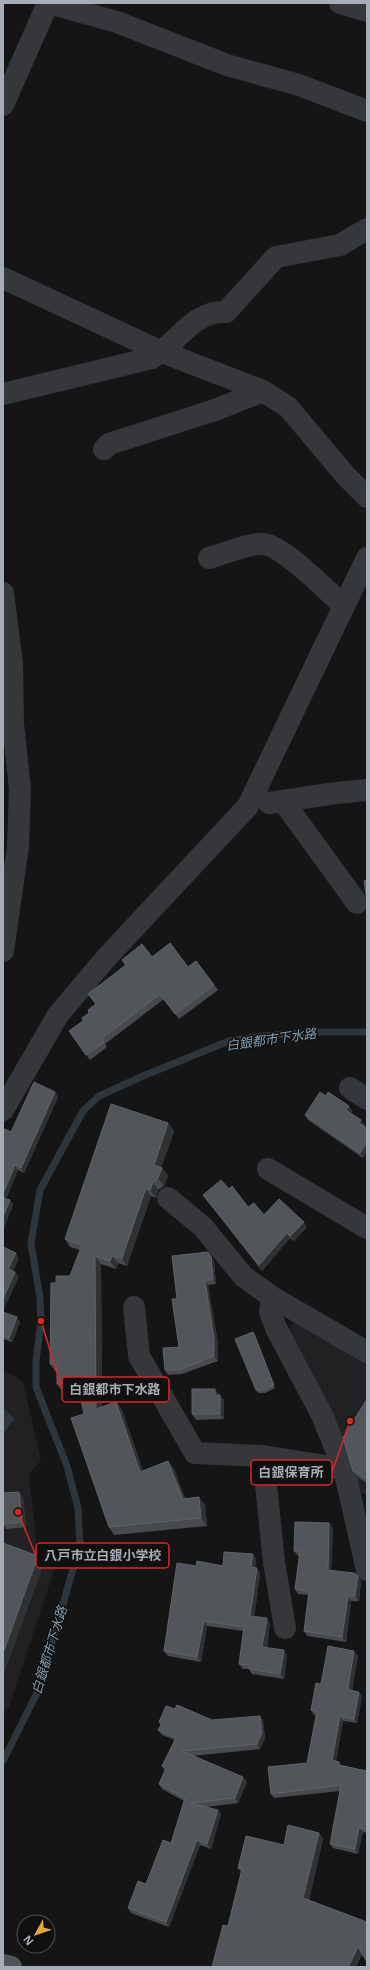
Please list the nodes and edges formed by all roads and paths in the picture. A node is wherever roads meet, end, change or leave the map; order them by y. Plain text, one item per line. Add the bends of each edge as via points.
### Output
1 (48, 3) edge
2 (340, 3) edge
3 (367, 11) edge
4 (3, 105) edge
5 (367, 111) edge
6 (367, 229) edge
7 (3, 278) edge
8 (162, 352) junction
9 (263, 391) junction
10 (3, 394) edge
11 (104, 449) dead end
12 (367, 497) edge
13 (209, 558) dead end
14 (367, 558) edge
15 (3, 593) edge
16 (344, 606) junction
17 (367, 790) edge
18 (283, 800) junction
19 (248, 806) junction
20 (357, 903) dead end
21 (3, 952) edge
22 (3, 1110) edge
23 (268, 1169) dead end
24 (168, 1198) dead end
25 (367, 1228) edge
26 (272, 1297) junction
27 (134, 1307) dead end
28 (367, 1352) edge
29 (263, 1456) junction
30 (344, 1469) junction
31 (367, 1570) edge
32 (285, 1628) dead end
33 (3, 1964) edge
34 (11, 1967) edge

1 - 4 street
1 - 5 street via 117,22 227,65 299,85
2 - 3 street
6 - 8 street via 340,245 276,257 226,312 216,312 185,328
7 - 8 street
8 - 9 street
8 - 10 street via 152,358
9 - 11 street via 215,410 109,444
9 - 12 street via 288,407
13 - 16 street via 264,544 297,564
14 - 16 street
15 - 21 street via 12,664 13,724 20,789 18,847
16 - 19 street
17 - 18 street
18 - 19 street
18 - 20 street
19 - 22 street via 106,958 58,1015
23 - 25 street
24 - 26 street via 203,1227 243,1276
26 - 28 street
26 - 30 street via 270,1312 276,1328 322,1416
27 - 29 street via 139,1356 195,1453
29 - 30 street
29 - 32 street via 274,1562
30 - 31 street
33 - 34 main road

